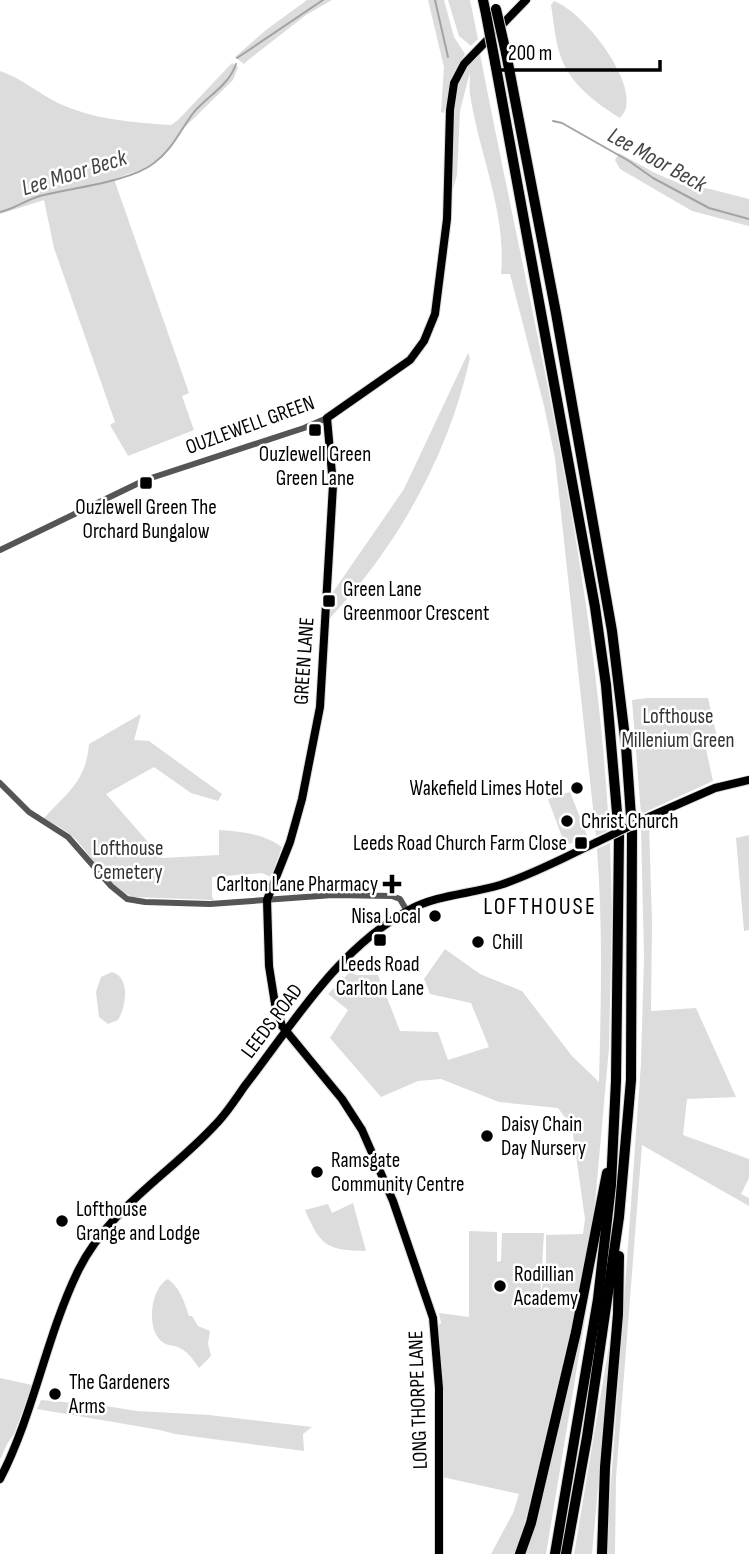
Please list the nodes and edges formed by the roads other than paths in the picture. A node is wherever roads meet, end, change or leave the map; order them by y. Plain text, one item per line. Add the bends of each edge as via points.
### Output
1 (483, 0) edge
2 (526, 0) edge
3 (492, 8) edge
4 (327, 418) junction
5 (0, 550) edge
6 (749, 780) edge
7 (0, 783) edge
8 (267, 901) junction
9 (407, 911) junction
10 (286, 1032) junction
11 (611, 1163) junction
12 (619, 1217) junction
13 (605, 1467) junction
14 (0, 1479) edge
15 (439, 1554) edge
16 (520, 1554) edge
17 (555, 1554) edge
18 (566, 1554) edge
19 (596, 1554) edge
20 (602, 1554) edge

1 - 3 highway
2 - 4 main road, OUZLEWELL GREEN via 464,64 454,83 447,219 430,329 410,360
3 - 11 highway, bridge via 495,62 606,685 619,836
3 - 12 highway, bridge via 506,53 556,313 610,619 626,746 633,1011
4 - 5 street, OUZLEWELL GREEN via 145,480
4 - 8 main road, GREEN LANE via 333,485 320,708 290,842
6 - 9 main road, LEEDS ROAD, bridge via 715,788 503,884
7 - 8 street via 29,812 68,837 127,899
8 - 9 street via 392,896 400,899
8 - 10 main road via 271,982
9 - 10 main road, LEEDS ROAD via 354,951 317,989
10 - 14 main road, LEEDS ROAD via 216,1124 132,1200 94,1244 66,1300
10 - 15 main road, LONG THORPE LANE via 342,1098 362,1130 389,1189 433,1318 439,1388
11 - 16 highway via 576,1332
11 - 17 highway via 598,1299
12 - 13 highway via 618,1314
12 - 18 highway
13 - 19 highway
13 - 20 highway

